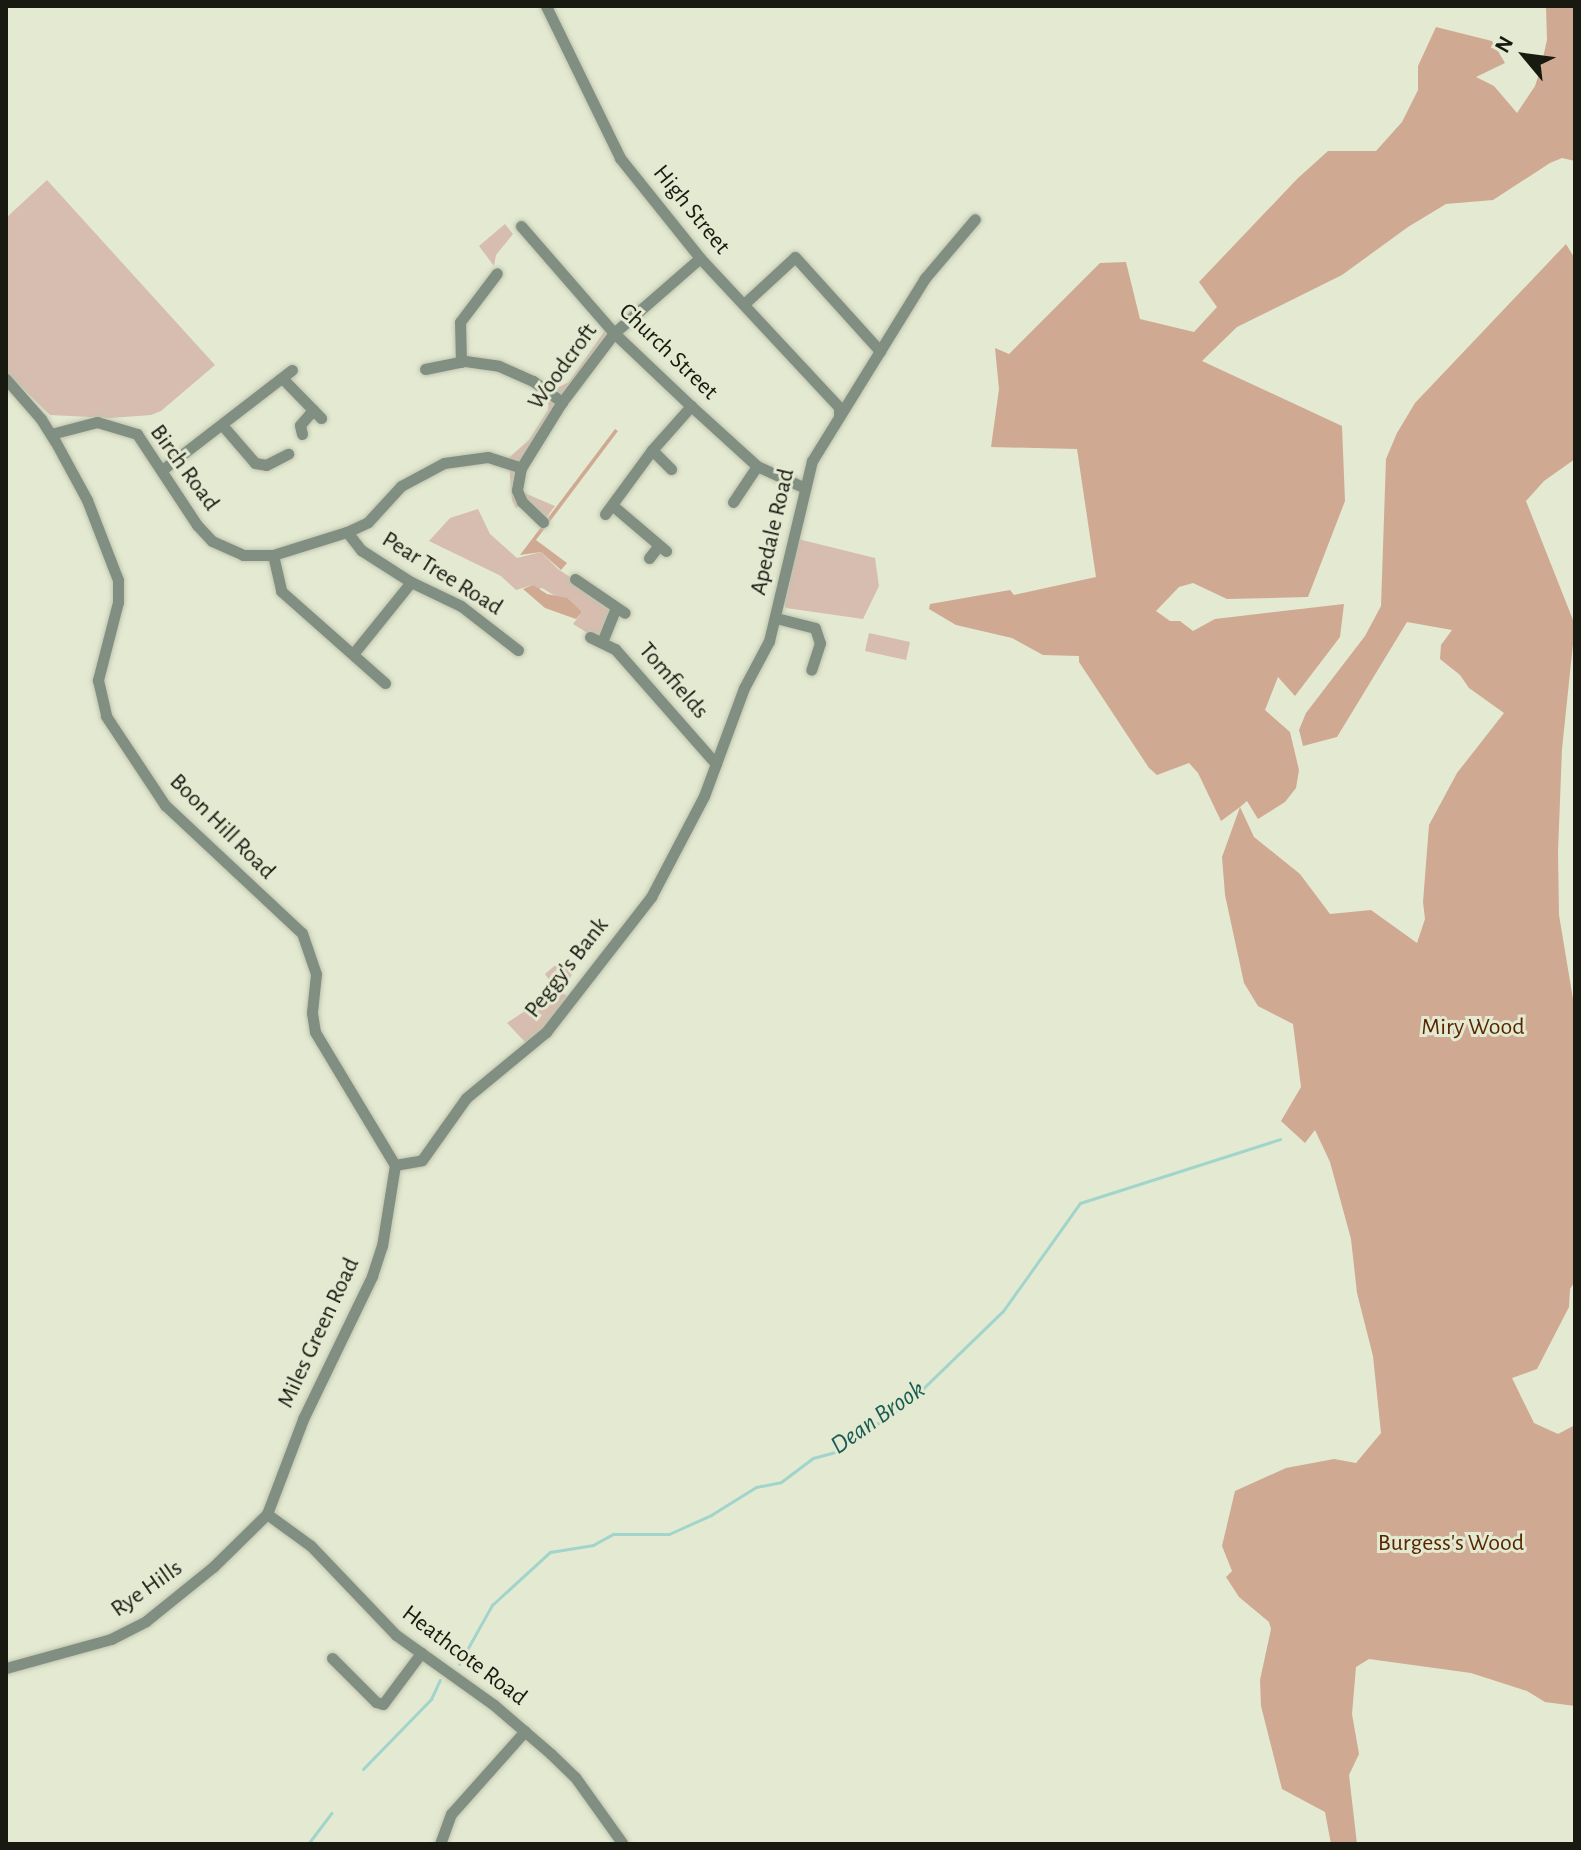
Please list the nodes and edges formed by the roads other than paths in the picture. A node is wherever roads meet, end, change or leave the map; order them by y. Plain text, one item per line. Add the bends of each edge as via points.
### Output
1 (546, 6) edge
2 (975, 219) dead end
3 (521, 226) dead end
4 (700, 258) junction
5 (497, 273) dead end
6 (744, 304) junction
7 (614, 333) junction
8 (880, 351) junction
9 (461, 362) junction
10 (432, 371) dead end
11 (6, 379) edge
12 (562, 402) junction
13 (691, 406) junction
14 (839, 415) junction
15 (223, 426) junction
16 (51, 434) junction
17 (302, 434) dead end
18 (652, 450) junction
19 (287, 457) dead end
20 (757, 466) junction
21 (521, 468) junction
22 (671, 469) dead end
23 (162, 470) junction
24 (803, 487) junction
25 (733, 502) dead end
26 (543, 522) dead end
27 (347, 532) junction
28 (273, 555) junction
29 (649, 558) dead end
30 (575, 579) dead end
31 (411, 582) junction
32 (776, 618) junction
33 (590, 637) dead end
34 (602, 642) junction
35 (518, 650) dead end
36 (353, 654) junction
37 (811, 670) dead end
38 (385, 683) dead end
39 (716, 764) junction
40 (704, 796) joint
41 (395, 1165) junction
42 (267, 1514) junction
43 (421, 1653) junction
44 (332, 1658) dead end
45 (6, 1668) edge
46 (525, 1731) junction
47 (440, 1844) edge
48 (623, 1844) edge

1 - 4 street, High Street via 620,158
2 - 8 street, Apedale Road via 926,277
3 - 7 street, Church Street
4 - 6 street, High Street
4 - 7 street, Woodcroft
5 - 9 street via 460,322
6 - 8 street via 795,257
6 - 14 street, High Street via 839,407
7 - 12 street, Woodcroft
7 - 13 street, Church Street
8 - 14 street, Apedale Road
9 - 10 street
9 - 12 street via 499,366
11 - 16 street, Boon Hill Road
12 - 21 street, Woodcroft
13 - 18 street
13 - 20 street, Church Street
14 - 24 street, Apedale Road
15 - 17 street via 287,374 317,414 300,425
15 - 19 street via 255,463
15 - 23 street
16 - 23 street, Birch Road via 97,422 117,425 137,434
16 - 41 street, Boon Hill Road via 87,500 118,580 118,602 98,680 106,716 165,805 302,933 316,974 315,1032
18 - 22 street
18 - 29 street via 609,510 662,548
20 - 24 street, Church Street
20 - 25 street
21 - 26 street via 517,490
21 - 27 street, Birch Road via 488,457 444,463 401,486 368,522
23 - 28 street, Birch Road via 212,541 243,555
24 - 32 street, Apedale Road
27 - 28 street, Birch Road
27 - 31 street, Pear Tree Road via 361,550
28 - 36 street via 281,591
30 - 34 street via 620,611
31 - 35 street, Pear Tree Road via 461,606
31 - 36 street
32 - 37 street via 815,628 820,643
32 - 39 street, Apedale Road
33 - 34 street, Tomfields
34 - 39 street, Tomfields via 615,649
36 - 38 street
39 - 40 street, Apedale Road
40 - 41 street, Peggy's Bank via 651,897 546,1032 466,1098 422,1160
41 - 42 street, Miles Green Road via 372,1276 303,1419
42 - 43 street, Heathcote Road via 311,1546 374,1614
42 - 45 street, Rye Hills via 217,1564 146,1621 111,1639
43 - 44 street via 383,1704
43 - 46 street, Heathcote Road
46 - 47 street via 451,1814
46 - 48 street, Heathcote Road via 575,1777

